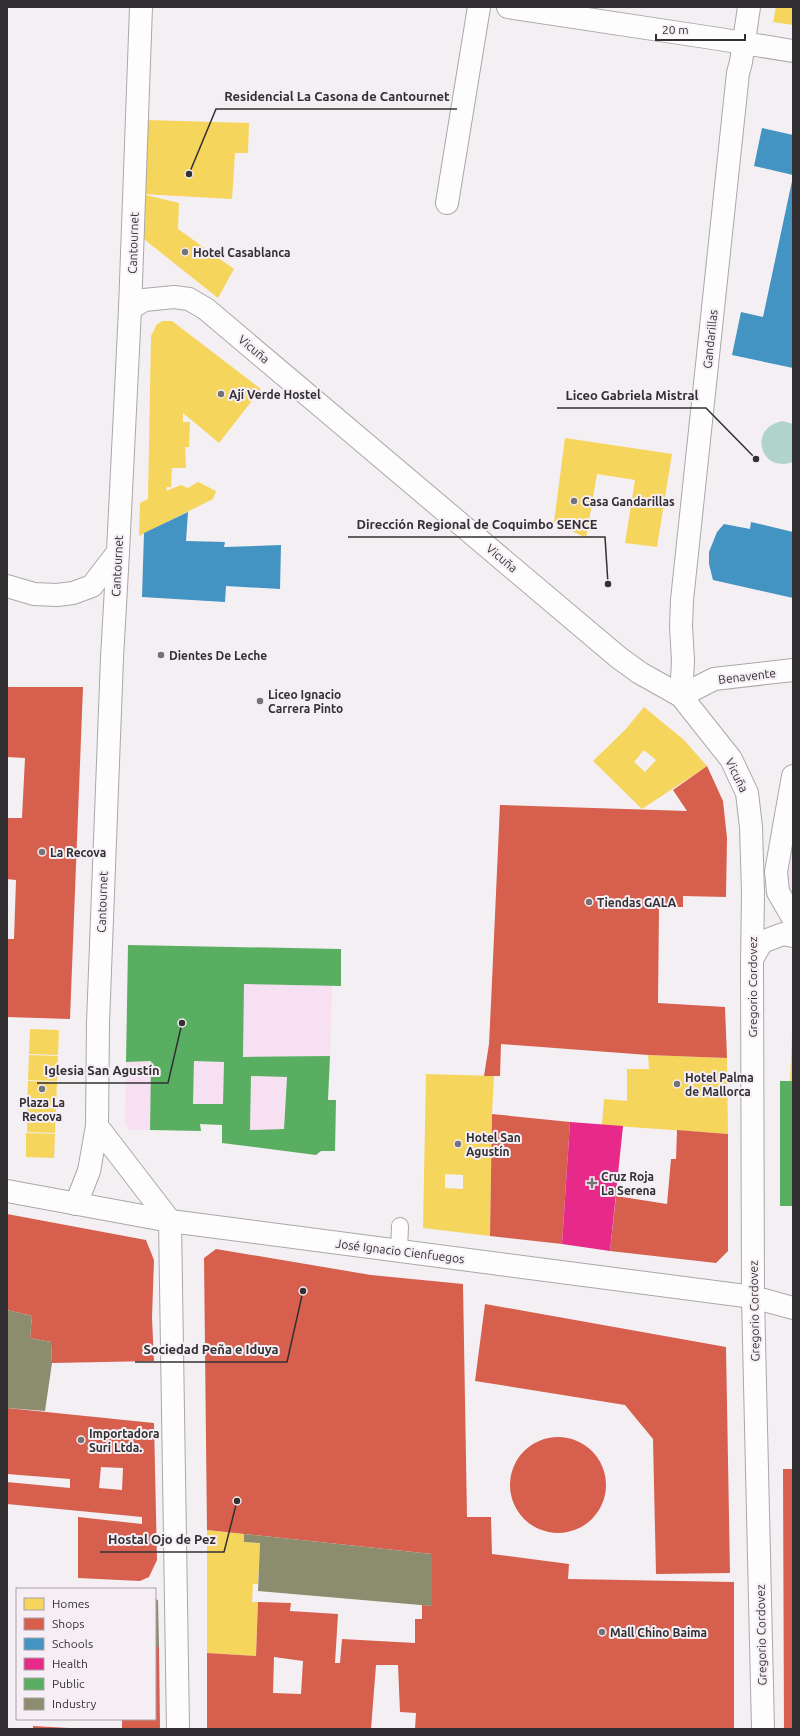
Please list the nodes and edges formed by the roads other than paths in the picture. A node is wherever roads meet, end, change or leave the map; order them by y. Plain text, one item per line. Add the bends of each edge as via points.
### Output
1 (141, 7) edge
2 (480, 7) edge
3 (508, 7) edge
4 (749, 7) edge
5 (743, 43) junction
6 (793, 52) edge
7 (448, 203) dead end
8 (130, 309) junction
9 (118, 552) junction
10 (7, 586) edge
11 (793, 670) edge
12 (681, 696) junction
13 (793, 776) edge
14 (753, 893) joint
15 (793, 918) edge
16 (793, 936) edge
17 (752, 959) junction
18 (97, 1126) junction
19 (7, 1191) edge
20 (76, 1204) junction
21 (170, 1221) junction
22 (400, 1226) dead end
23 (400, 1250) junction
24 (753, 1297) junction
25 (793, 1308) edge
26 (178, 1729) edge
27 (762, 1729) edge

1 - 8 street, Cantournet
2 - 7 street
3 - 5 street
4 - 5 street, Gandarillas
5 - 6 street
5 - 12 street, Gandarillas via 682,600
8 - 9 street, Cantournet
8 - 12 street, Vicuña via 144,300 174,297 190,299 206,309 618,657 640,673
9 - 10 street via 92,586 72,593 34,594
9 - 18 street, Cantournet via 98,1023
11 - 12 street, Benavente via 714,679
12 - 14 street, Vicuña via 731,759 747,793
13 - 15 street via 776,872 778,892
14 - 17 street, Gregorio Cordovez
16 - 17 street via 782,934 762,942
17 - 24 street, Gregorio Cordovez
18 - 20 street, Cantournet via 89,1171
18 - 21 street
19 - 20 street, José Ignacio Cienfuegos
20 - 21 street, José Ignacio Cienfuegos
21 - 23 street, José Ignacio Cienfuegos
21 - 26 street
22 - 23 lane
23 - 24 street, José Ignacio Cienfuegos
24 - 25 street, José Ignacio Cienfuegos
24 - 27 street, Gregorio Cordovez

